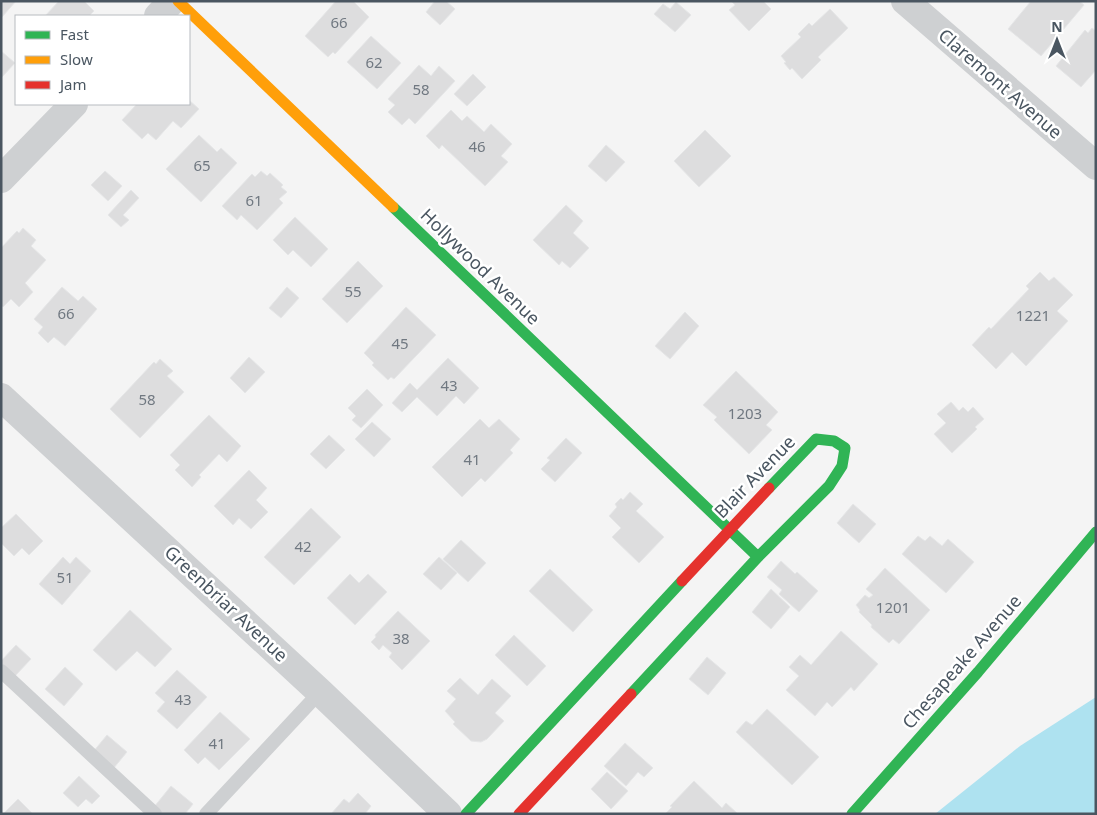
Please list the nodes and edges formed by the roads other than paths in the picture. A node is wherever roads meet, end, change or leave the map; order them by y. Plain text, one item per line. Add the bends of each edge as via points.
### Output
1 (172, 1) edge
2 (178, 1) edge
3 (904, 1) edge
4 (159, 15) edge
5 (73, 105) edge
6 (1096, 166) edge
7 (1, 179) edge
8 (1, 397) edge
9 (729, 530) junction
10 (1096, 532) edge
11 (758, 558) junction
12 (1, 671) edge
13 (320, 692) junction
14 (155, 814) edge
15 (206, 814) edge
16 (448, 814) edge
17 (466, 814) edge
18 (520, 814) edge
19 (852, 814) edge

1 - 4 street
2 - 9 street, Hollywood Avenue
3 - 6 street, Claremont Avenue
5 - 7 street
8 - 13 street, Greenbriar Avenue
9 - 11 street, Hollywood Avenue
9 - 11 street, Blair Avenue via 816,439 834,441 845,448 842,466 829,486
9 - 17 street, Blair Avenue
10 - 19 street, Chesapeake Avenue
11 - 18 street, Blair Avenue
12 - 14 lane
13 - 15 lane
13 - 16 street, Greenbriar Avenue

